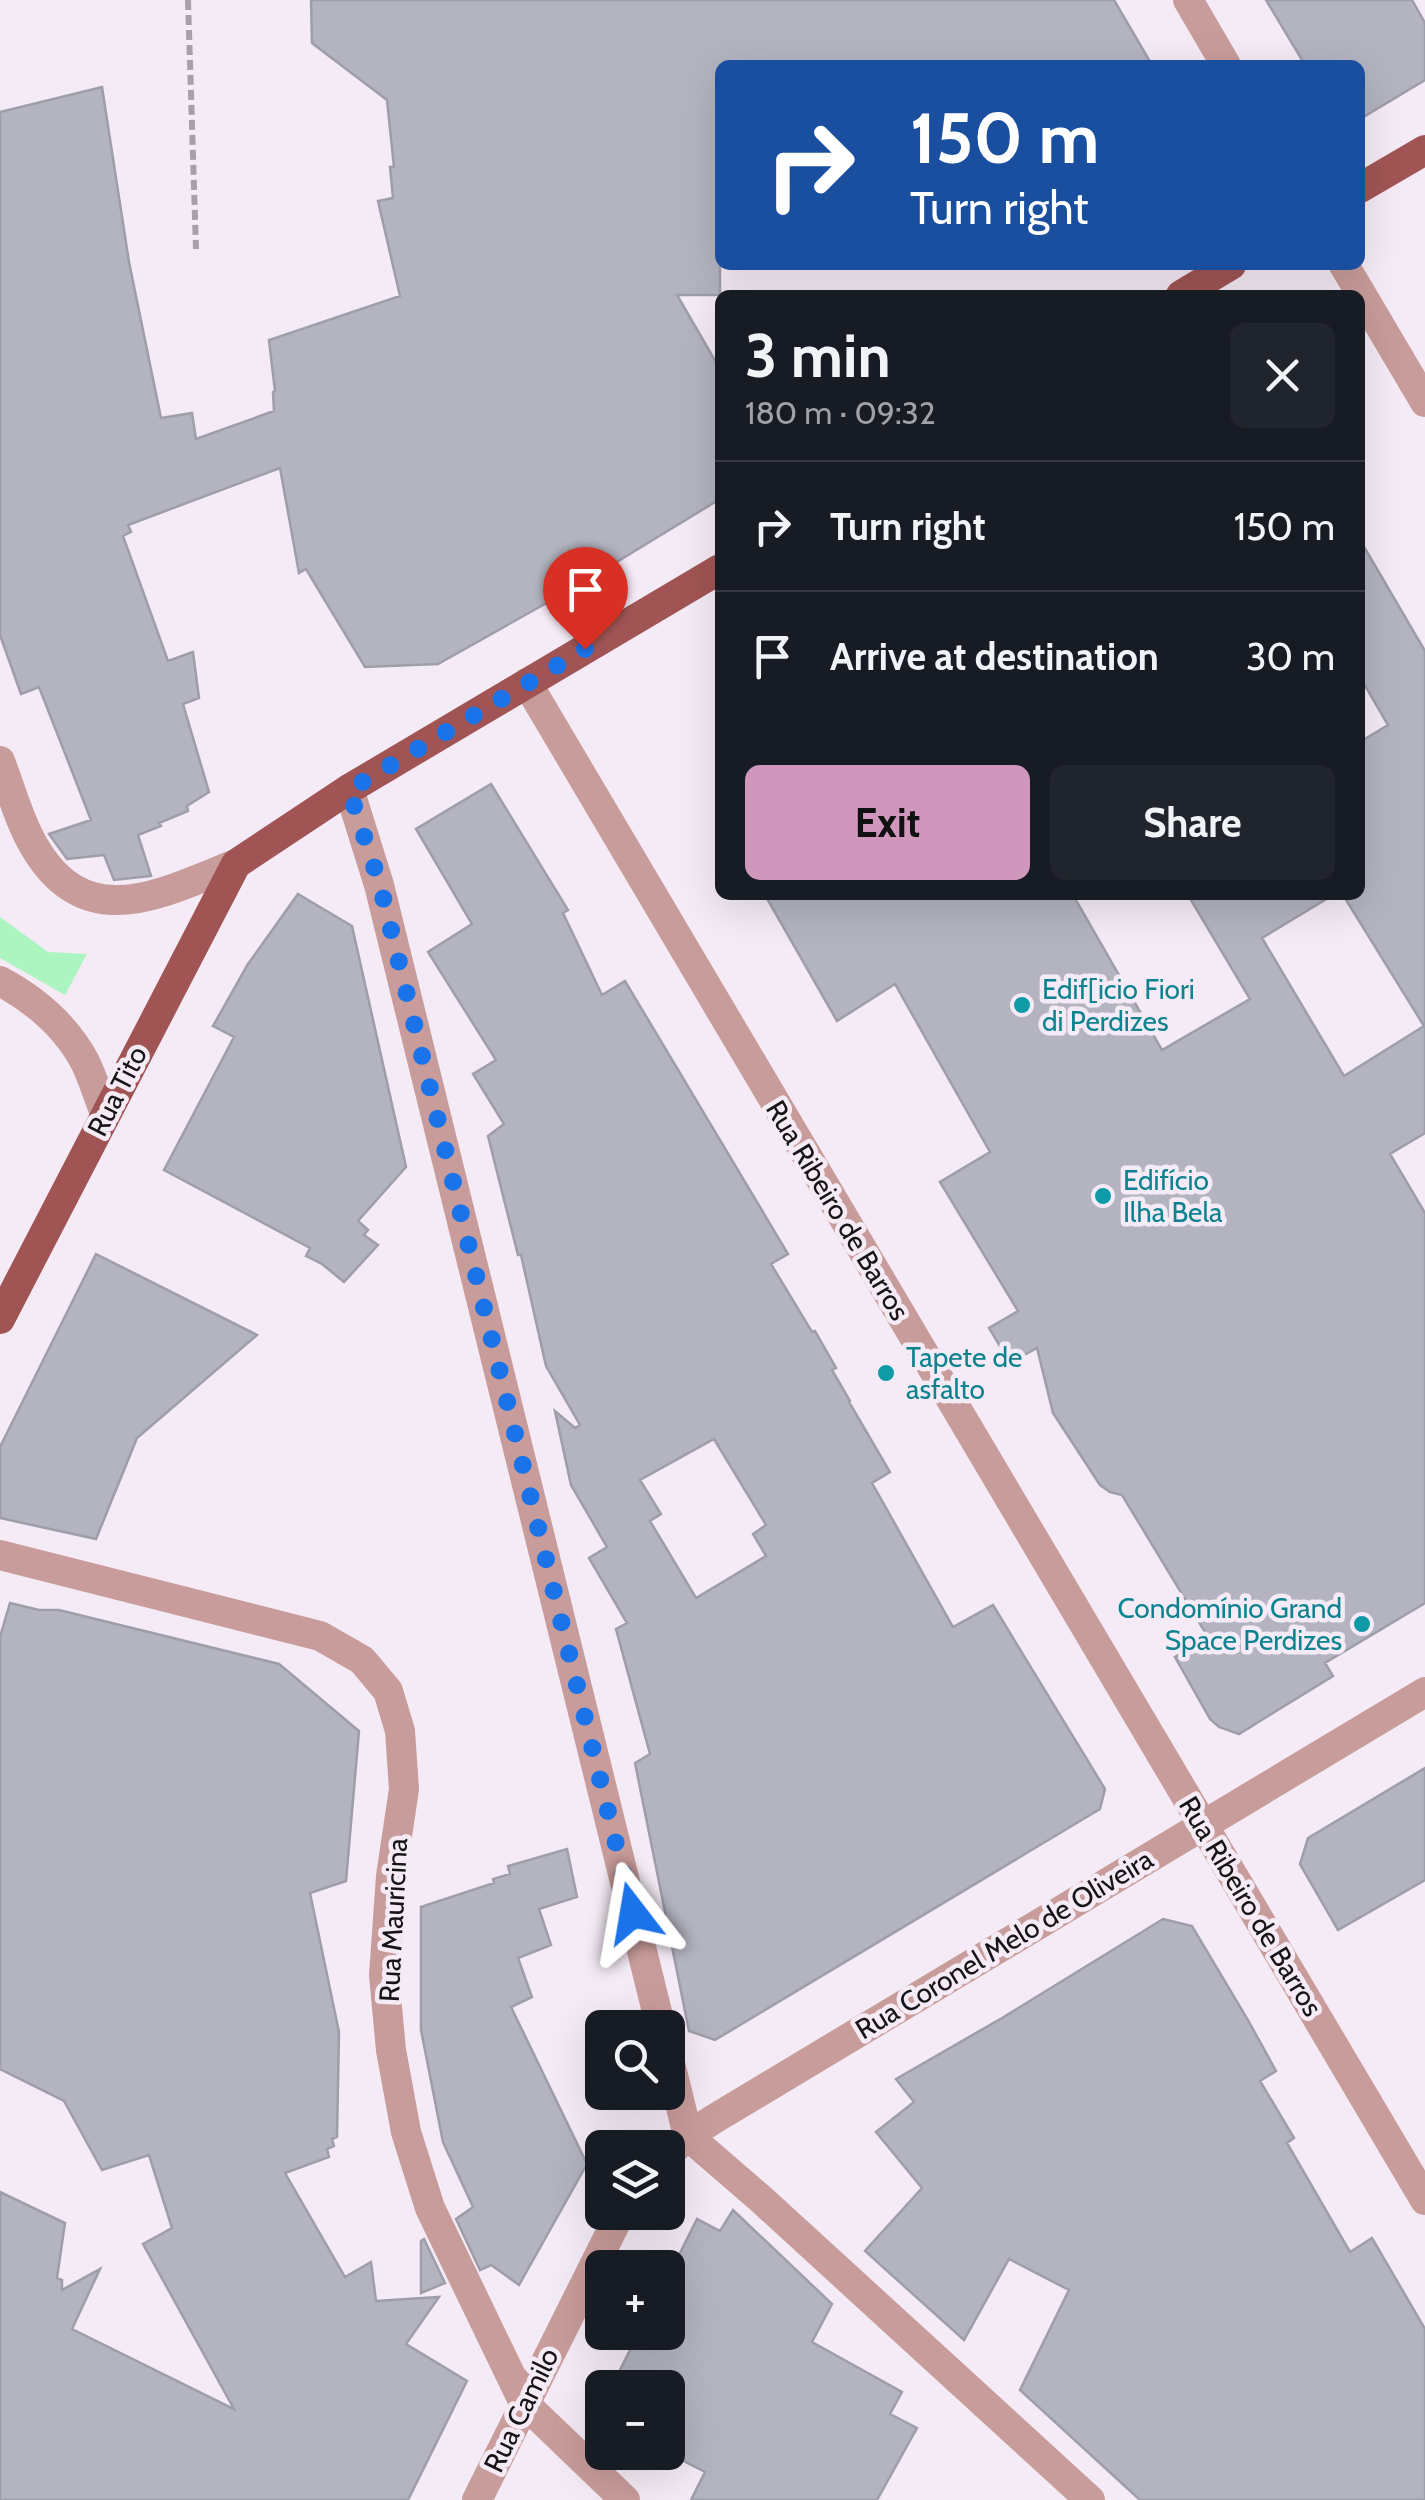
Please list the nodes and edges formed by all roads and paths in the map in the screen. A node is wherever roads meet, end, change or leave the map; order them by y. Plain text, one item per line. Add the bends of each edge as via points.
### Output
1 (188, 0) edge
2 (1188, 0) edge
3 (1223, 60) edge
4 (1425, 150) edge
5 (1365, 185) edge
6 (196, 249) dead end
7 (1223, 270) edge
8 (1189, 290) edge
9 (1365, 301) edge
10 (1425, 402) edge
11 (715, 572) edge
12 (527, 683) junction
13 (0, 761) edge
14 (349, 790) junction
15 (236, 864) junction
16 (0, 981) edge
17 (105, 1114) junction
18 (0, 1319) edge
19 (0, 1555) edge
20 (1425, 1692) edge
21 (1202, 1825) junction
22 (657, 2010) edge
23 (685, 2141) edge
24 (685, 2150) edge
25 (1425, 2200) edge
26 (612, 2230) edge
27 (524, 2403) junction
28 (476, 2500) edge
29 (625, 2500) edge
30 (1090, 2500) edge

1 - 6 path
2 - 3 street
4 - 5 main road
7 - 8 main road
9 - 10 street
11 - 12 main road
12 - 14 main road
12 - 21 street, Rua Ribeiro de Barros
13 - 15 street via 46,864 62,884 89,898 153,894
14 - 15 main road
14 - 22 street via 380,885
15 - 17 main road, Rua Tito
16 - 17 street via 60,1024
17 - 18 main road, Rua Tito
19 - 27 street, Rua Mauricina via 320,1636 362,1660 388,1691 400,1731 404,1788 384,1975 406,2132 430,2208
20 - 21 street, Rua Coronel Melo de Oliveira
21 - 23 street, Rua Coronel Melo de Oliveira
21 - 25 street, Rua Ribeiro de Barros
24 - 30 street via 762,2200
26 - 27 street, Rua Camilo
27 - 28 street, Rua Camilo
27 - 29 street, Rua Mauricina

